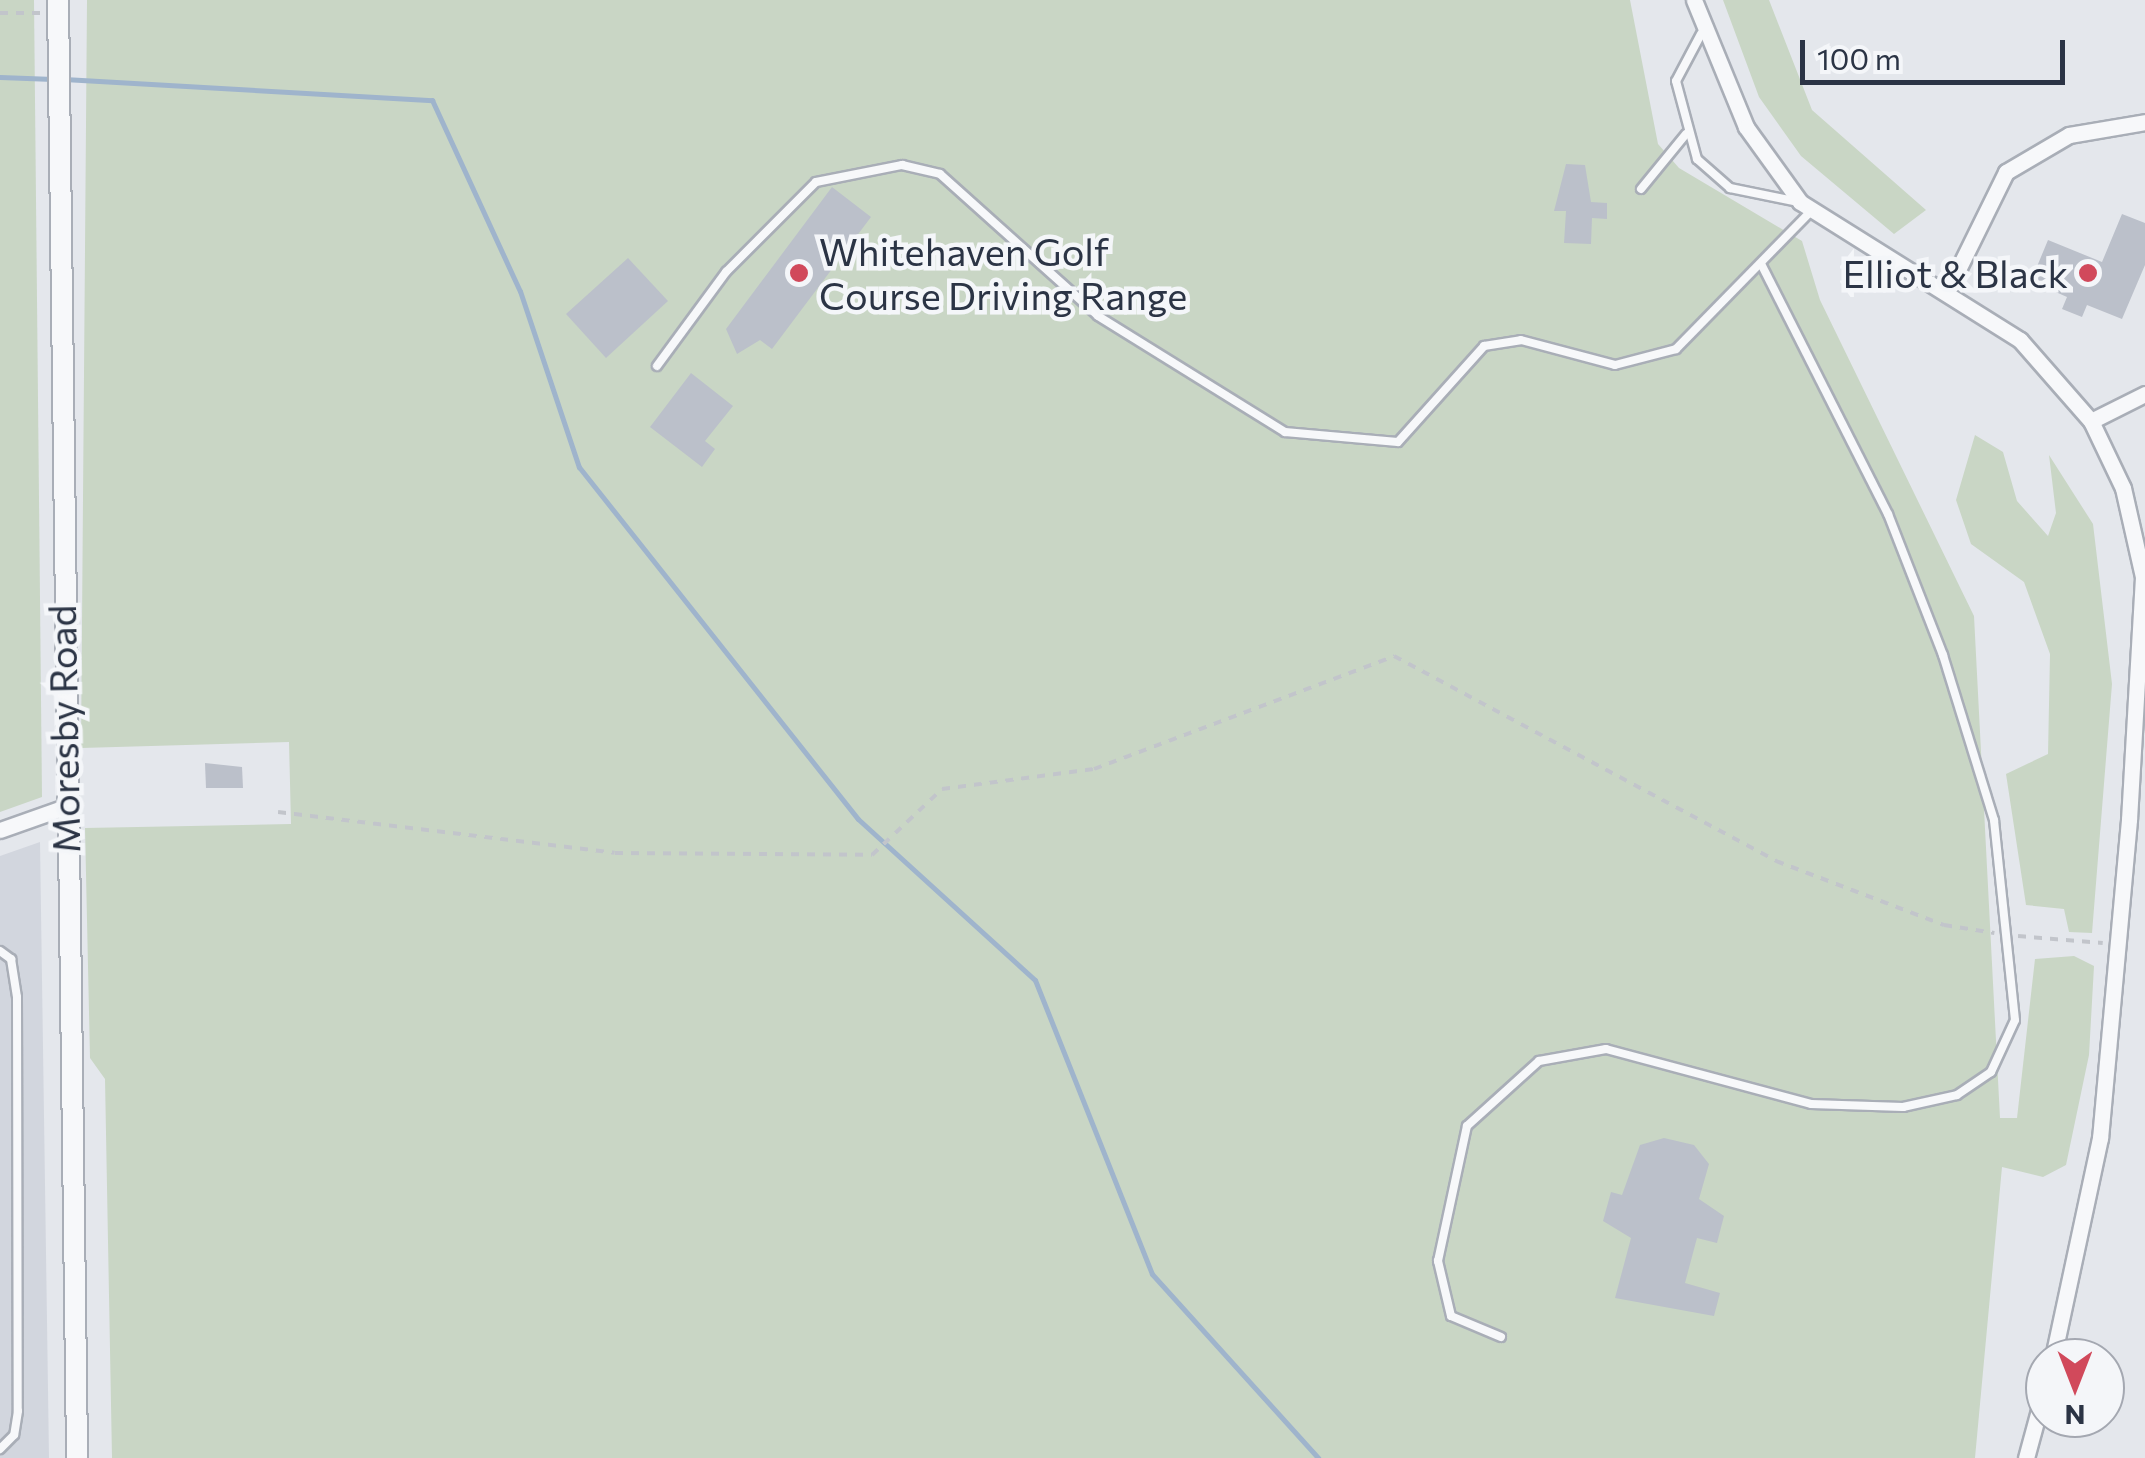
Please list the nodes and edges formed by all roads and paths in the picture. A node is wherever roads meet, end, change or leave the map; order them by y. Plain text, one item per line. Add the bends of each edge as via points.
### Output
1 (1694, 0) edge
2 (58, 7) edge
3 (0, 14) edge
4 (1701, 34) junction
5 (2145, 122) edge
6 (1686, 134) junction
7 (1641, 189) dead end
8 (1805, 206) junction
9 (1761, 264) junction
10 (1948, 292) junction
11 (657, 366) dead end
12 (2145, 394) edge
13 (2091, 421) junction
14 (62, 808) junction
15 (278, 812) dead end
16 (0, 830) edge
17 (2012, 936) junction
18 (2118, 944) junction
19 (0, 951) edge
20 (1501, 1337) dead end
21 (2057, 1338) edge
22 (0, 1449) edge
23 (78, 1458) edge

1 - 4 street
2 - 3 path
2 - 14 street, Moresby Road
4 - 6 lane via 1676,81
4 - 8 street via 1746,127
5 - 10 street via 2069,135 2006,172
6 - 7 lane
6 - 8 lane via 1697,159 1730,188
8 - 9 lane
8 - 10 street
9 - 11 lane via 1676,349 1615,366 1521,340 1484,346 1398,442 1285,432 1098,316 940,174 862,168 816,182 726,272
9 - 17 lane via 1888,514 1943,655 1994,820
10 - 13 street via 2020,340
12 - 13 street
13 - 18 street via 2123,488 2143,577
14 - 16 street
14 - 23 street, Moresby Road
15 - 17 path via 615,853 872,855 942,789 1094,769 1394,656 1776,861 1944,925
17 - 18 path
17 - 20 lane via 2016,1020 2006,1052 1991,1072 1941,1101 1811,1104 1606,1048 1552,1056 1506,1082 1467,1126 1438,1261 1451,1316
18 - 21 street via 2100,1138
19 - 22 lane via 11,959 17,997 18,1411 14,1436

